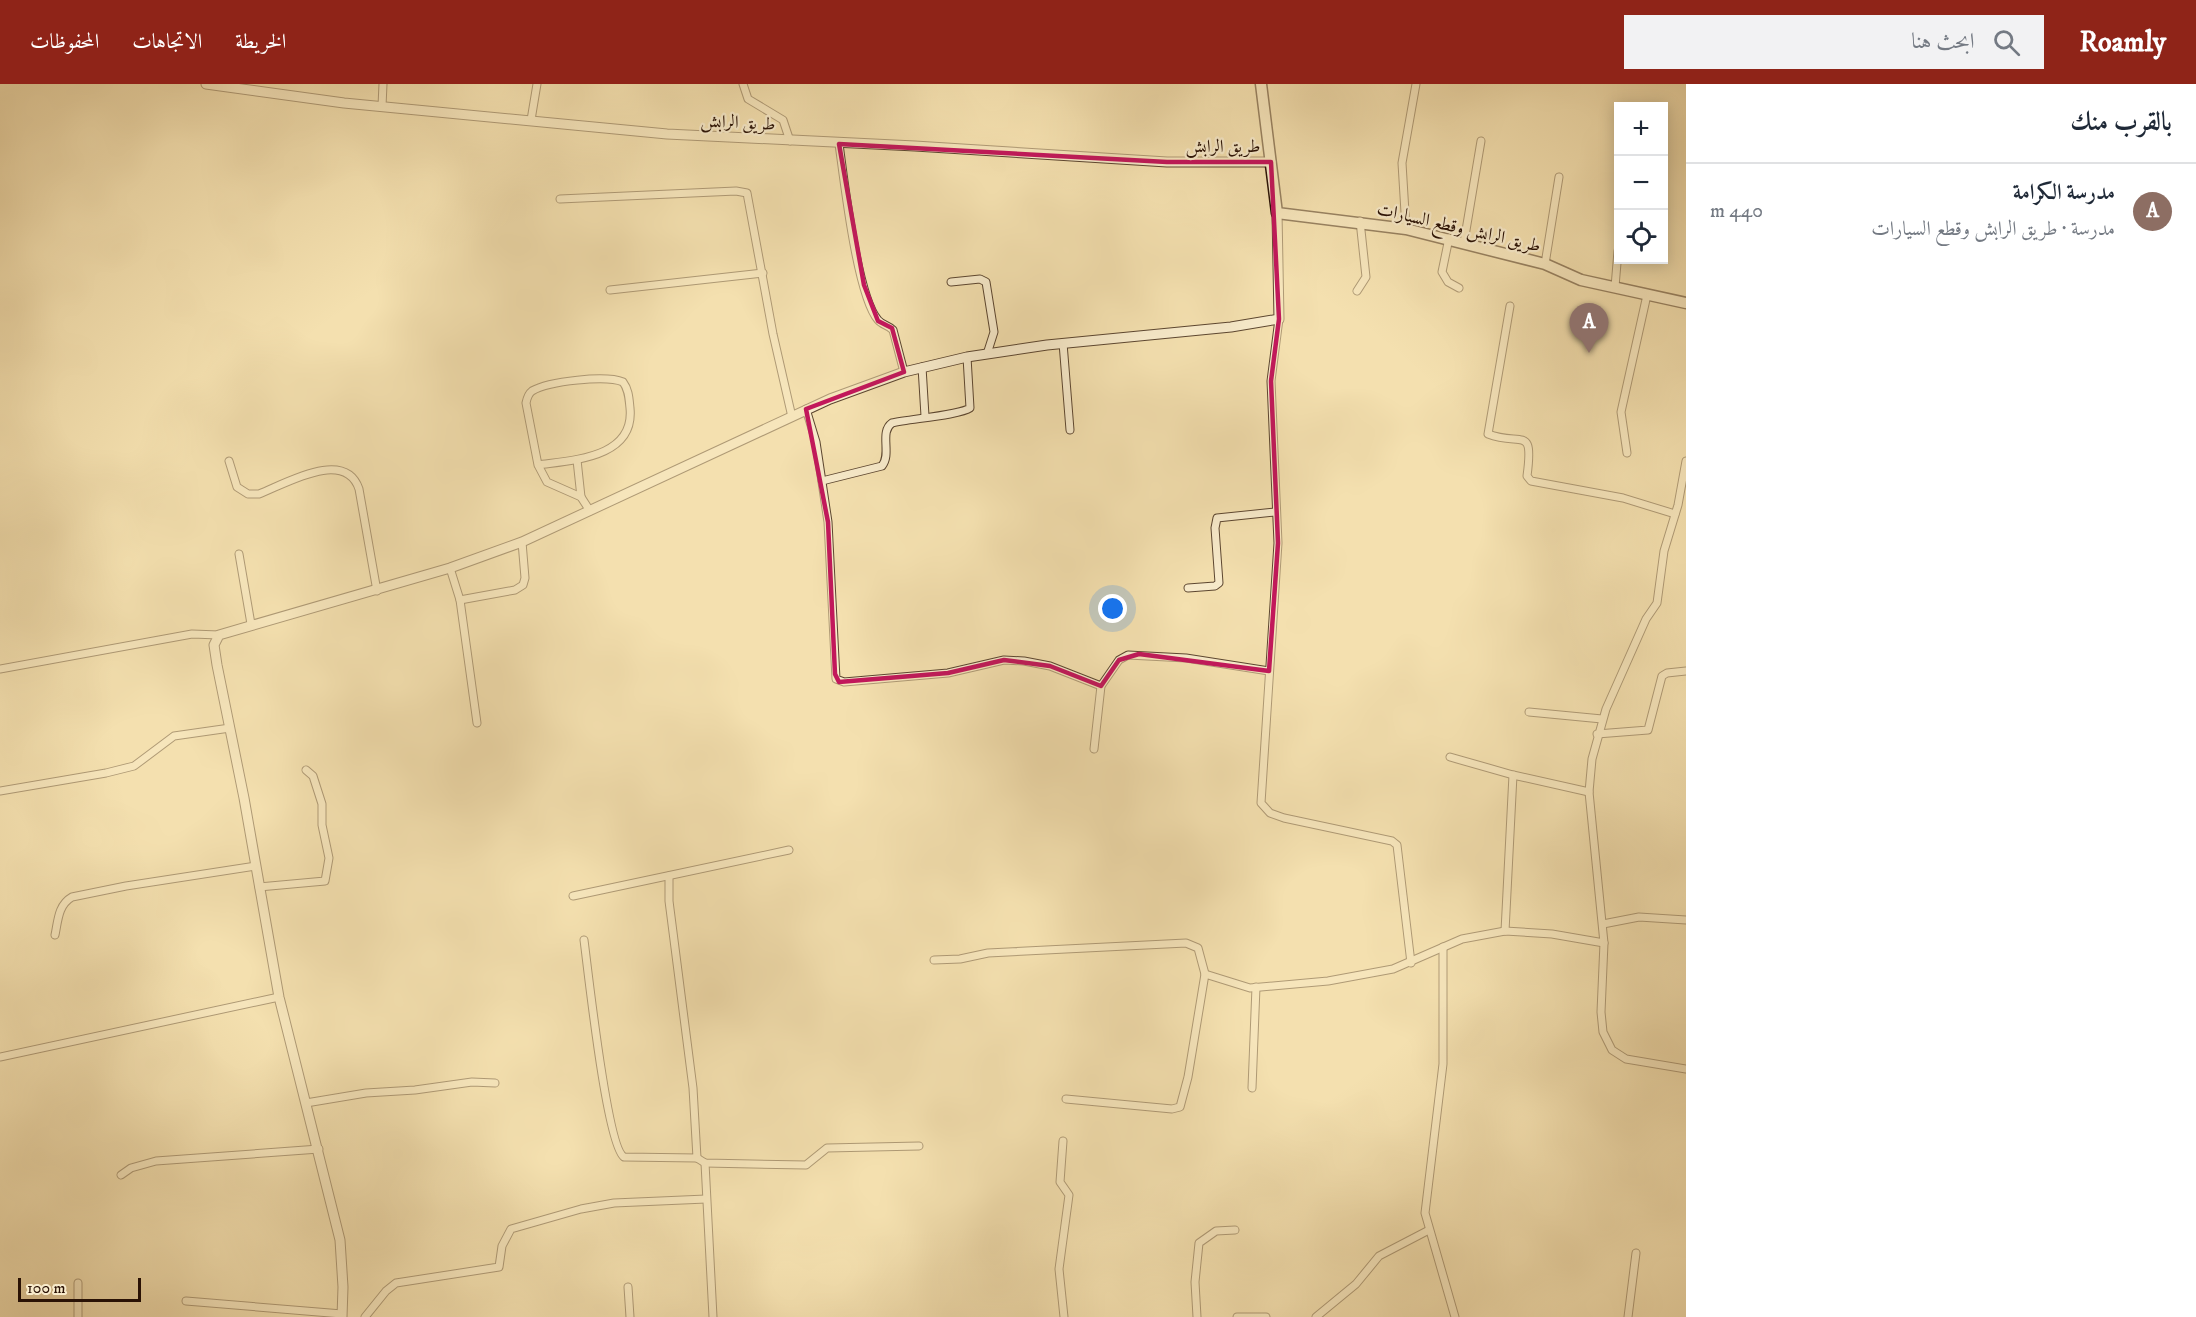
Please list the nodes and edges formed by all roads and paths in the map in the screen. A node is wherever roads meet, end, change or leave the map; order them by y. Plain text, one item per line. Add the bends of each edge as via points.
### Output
1 (206, 84) edge
2 (383, 84) edge
3 (537, 84) edge
4 (743, 84) edge
5 (1262, 84) edge
6 (1416, 84) edge
7 (382, 106) junction
8 (531, 120) junction
9 (790, 141) junction
10 (1481, 141) dead end
11 (839, 144) junction
12 (1271, 162) junction
13 (1558, 177) dead end
14 (560, 199) dead end
15 (1277, 213) junction
16 (1360, 222) junction
17 (1406, 229) junction
18 (1449, 238) junction
19 (1464, 242) junction
20 (1545, 264) junction
21 (1617, 264) edge
22 (763, 273) junction
23 (951, 282) dead end
24 (1615, 287) junction
25 (1460, 288) dead end
26 (610, 290) dead end
27 (1358, 291) dead end
28 (1647, 295) junction
29 (1686, 303) edge
30 (1510, 306) dead end
31 (1279, 319) junction
32 (1063, 343) junction
33 (987, 354) junction
34 (967, 357) junction
35 (922, 367) junction
36 (904, 372) junction
37 (806, 409) junction
38 (926, 416) junction
39 (792, 417) junction
40 (1070, 430) dead end
41 (1627, 453) dead end
42 (577, 460) junction
43 (229, 461) dead end
44 (1686, 461) edge
45 (538, 465) junction
46 (822, 481) junction
47 (581, 497) junction
48 (590, 511) junction
49 (1275, 512) junction
50 (1675, 514) junction
51 (522, 542) junction
52 (239, 554) dead end
53 (450, 568) junction
54 (1188, 588) dead end
55 (377, 591) junction
56 (460, 600) junction
57 (251, 624) junction
58 (219, 635) junction
59 (0, 669) edge
60 (1269, 671) junction
61 (1686, 671) edge
62 (1101, 686) junction
63 (1529, 712) dead end
64 (1602, 719) junction
65 (477, 723) dead end
66 (230, 728) junction
67 (1597, 734) junction
68 (1094, 749) dead end
69 (1450, 757) dead end
70 (306, 770) dead end
71 (1513, 775) junction
72 (0, 791) edge
73 (1589, 792) junction
74 (789, 850) dead end
75 (256, 866) junction
76 (669, 876) junction
77 (259, 887) junction
78 (573, 896) dead end
79 (1686, 920) edge
80 (1603, 924) junction
81 (1505, 931) junction
82 (55, 935) dead end
83 (584, 940) dead end
84 (1604, 943) junction
85 (1443, 947) junction
86 (934, 960) dead end
87 (1410, 963) junction
88 (1204, 974) junction
89 (1257, 987) junction
90 (279, 997) junction
91 (0, 1057) edge
92 (1686, 1069) edge
93 (495, 1083) dead end
94 (1252, 1088) dead end
95 (1066, 1099) dead end
96 (306, 1103) junction
97 (1063, 1141) dead end
98 (919, 1146) dead end
99 (319, 1149) junction
100 (697, 1158) junction
101 (705, 1163) junction
102 (121, 1175) dead end
103 (706, 1199) junction
104 (1235, 1230) dead end
105 (1429, 1230) junction
106 (1636, 1253) dead end
107 (78, 1283) dead end
108 (627, 1287) dead end
109 (186, 1301) dead end
110 (342, 1316) edge
111 (78, 1317) edge
112 (365, 1317) edge
113 (630, 1317) edge
114 (712, 1317) edge
115 (1064, 1317) edge
116 (1197, 1317) edge
117 (1237, 1317) edge
118 (1266, 1317) edge
119 (1317, 1317) edge
120 (1455, 1317) edge
121 (1629, 1317) edge

1 - 7 street, طريق الرابش
2 - 7 street
3 - 8 street
4 - 9 street via 748,99 783,120
5 - 12 main road
6 - 17 street via 1402,163
7 - 8 street, طريق الرابش
8 - 9 street, طريق الرابش
9 - 11 street, طريق الرابش
10 - 19 street
11 - 12 street, طريق الرابش via 1167,162
11 - 36 street via 864,285 878,321 893,330
12 - 15 main road
13 - 20 street
14 - 22 street via 743,192 749,198
15 - 16 main road, طريق الرابش وقطع السيارات
15 - 31 street
16 - 17 main road, طريق الرابش وقطع السيارات
16 - 27 street via 1366,277
17 - 18 main road, طريق الرابش وقطع السيارات
18 - 19 main road, طريق الرابش وقطع السيارات
18 - 25 street via 1442,272 1448,282
19 - 20 main road, طريق الرابش وقطع السيارات
20 - 24 main road, طريق الرابش وقطع السيارات via 1581,280
21 - 24 street
22 - 26 street
22 - 39 street
23 - 33 street via 986,282 994,332
24 - 28 main road, طريق الرابش وقطع السيارات
28 - 29 main road, طريق الرابش وقطع السيارات
28 - 41 street via 1621,412
30 - 50 street via 1488,434 1523,439 1528,444 1527,476 1531,481 1623,498
31 - 32 street
31 - 49 street via 1271,381
32 - 33 street
32 - 40 street
33 - 34 street
34 - 35 street
34 - 38 street via 970,408
35 - 36 street
35 - 38 street
36 - 37 street
37 - 39 street
37 - 46 street
38 - 46 street via 888,425 882,466
39 - 48 street
42 - 45 street
42 - 45 street via 606,452 626,433 631,416 623,382 592,379 531,391 526,403
42 - 47 street
43 - 55 street via 237,487 248,494 259,494 326,469 353,478 359,489
44 - 50 street
45 - 47 street via 547,482
46 - 62 street via 832,574 835,674 839,682 948,673 1014,660 1050,666
47 - 48 street
48 - 51 street
49 - 54 street via 1217,518 1219,583
49 - 60 street via 1277,553
50 - 64 street via 1664,550 1657,603
51 - 53 street
51 - 56 street via 523,585 515,590
52 - 57 street
53 - 55 street
53 - 56 street
55 - 57 street
56 - 65 street
57 - 58 street
58 - 59 street via 192,634
58 - 66 street via 215,651
60 - 62 street via 1139,654 1119,660
60 - 87 street via 1263,807 1284,818 1395,843 1399,850
61 - 67 street via 1662,676 1648,730
62 - 68 street
63 - 64 street
64 - 67 street
66 - 72 street via 174,736 134,766 106,774
66 - 75 street
67 - 73 street
69 - 71 street
70 - 77 street via 313,776 322,804 329,858 325,881
71 - 73 street
71 - 81 street
73 - 80 street
74 - 76 street
75 - 77 street
75 - 82 street via 72,897 61,908
76 - 78 street
76 - 100 street
77 - 90 street
79 - 80 street via 1639,917
80 - 84 street
81 - 84 street
81 - 85 street via 1474,935
83 - 100 street via 608,1114 617,1150 624,1157
84 - 92 street via 1601,1012 1603,1032 1612,1050 1626,1059
85 - 87 street
85 - 105 street via 1443,1064 1425,1206
86 - 88 street via 988,953 1186,943 1198,948
87 - 89 street via 1357,977
88 - 89 street
88 - 95 street via 1180,1107
89 - 94 street
90 - 91 street
90 - 96 street
93 - 96 street via 366,1093
96 - 99 street
97 - 115 street via 1060,1182 1069,1195 1059,1269
98 - 101 street via 828,1148 806,1165
99 - 102 street via 156,1161
99 - 110 street via 340,1240
100 - 101 street
101 - 103 street
103 - 112 street via 614,1203 511,1228 502,1246 499,1267 396,1283
103 - 114 street
104 - 116 street via 1216,1231 1199,1243
105 - 119 street via 1379,1256 1356,1284
105 - 120 street
106 - 121 street
107 - 111 street
108 - 113 street
109 - 110 street
117 - 118 street

